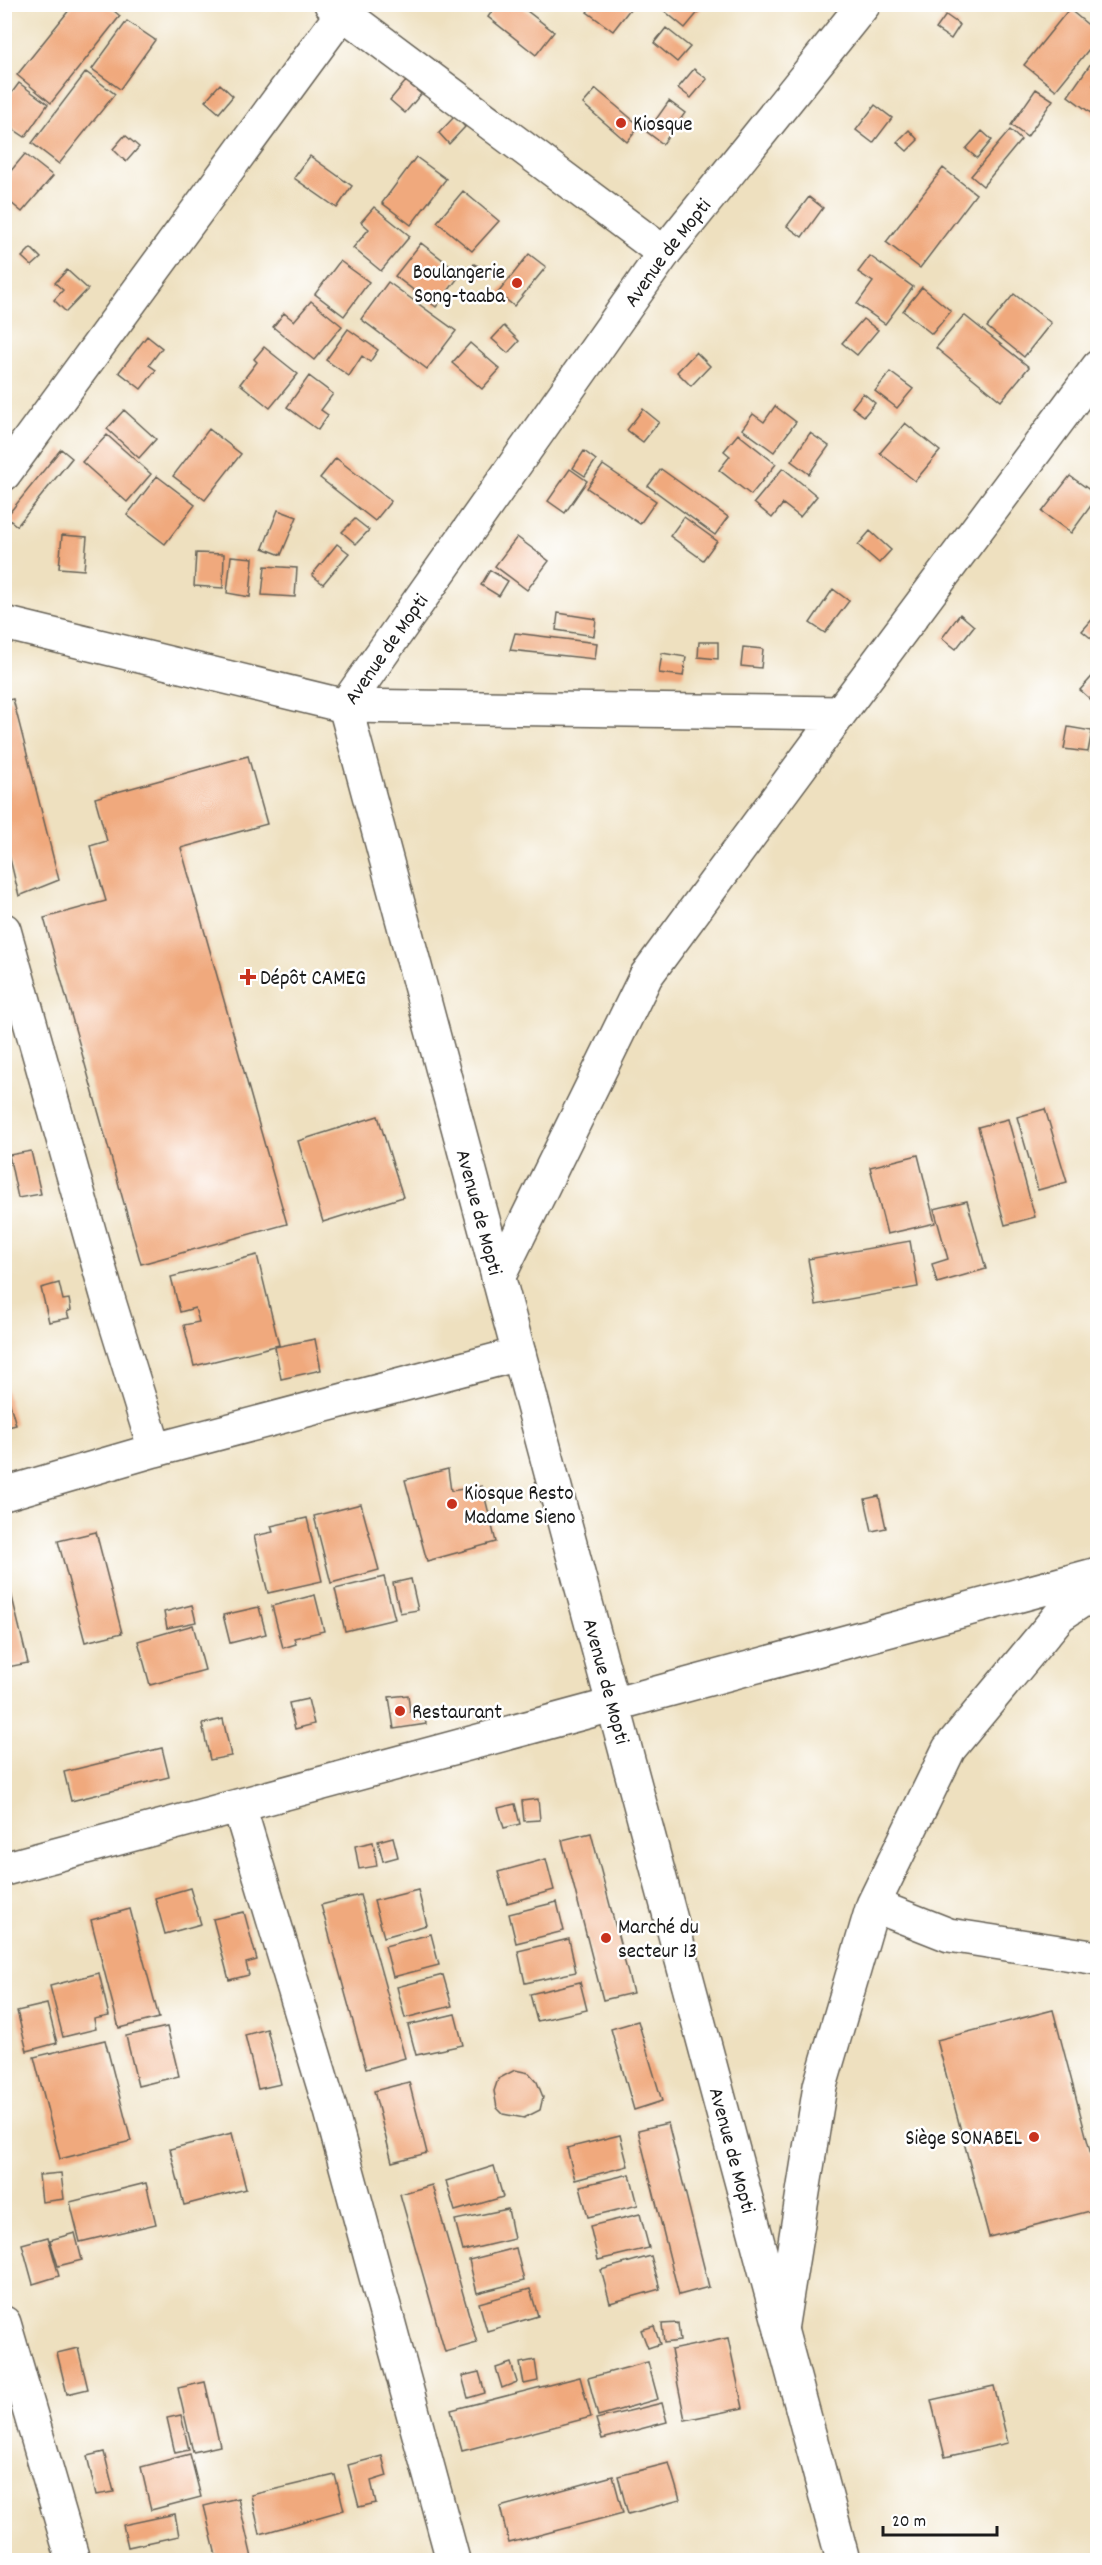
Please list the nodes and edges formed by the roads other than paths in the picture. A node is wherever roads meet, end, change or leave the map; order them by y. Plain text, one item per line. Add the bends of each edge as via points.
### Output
1 (864, 4) edge
2 (341, 7) edge
3 (664, 253) junction
4 (1098, 367) edge
5 (4, 474) edge
6 (4, 623) edge
7 (345, 706) junction
8 (840, 713) junction
9 (4, 930) edge
10 (498, 1278) junction
11 (519, 1354) junction
12 (155, 1450) junction
13 (4, 1494) edge
14 (1098, 1574) edge
15 (1098, 1590) edge
16 (613, 1705) junction
17 (239, 1806) junction
18 (4, 1869) edge
19 (873, 1905) junction
20 (1098, 1958) edge
21 (4, 2323) edge
22 (781, 2330) junction
23 (73, 2560) edge
24 (453, 2560) edge
25 (843, 2560) edge

1 - 3 street, Avenue de Mopti
2 - 3 street
2 - 5 street
3 - 7 street, Avenue de Mopti
4 - 8 street
6 - 7 street
7 - 8 street
7 - 10 street, Avenue de Mopti
8 - 10 street via 646,976
9 - 12 street
10 - 11 street, Avenue de Mopti
11 - 12 street
11 - 16 street, Avenue de Mopti
12 - 13 street
14 - 16 street
15 - 19 street via 1060,1615 949,1749
16 - 17 street
16 - 22 street, Avenue de Mopti
17 - 18 street
17 - 24 street via 331,2111
19 - 20 street via 949,1935
19 - 22 street via 820,2086
21 - 23 street
22 - 25 street, Avenue de Mopti

